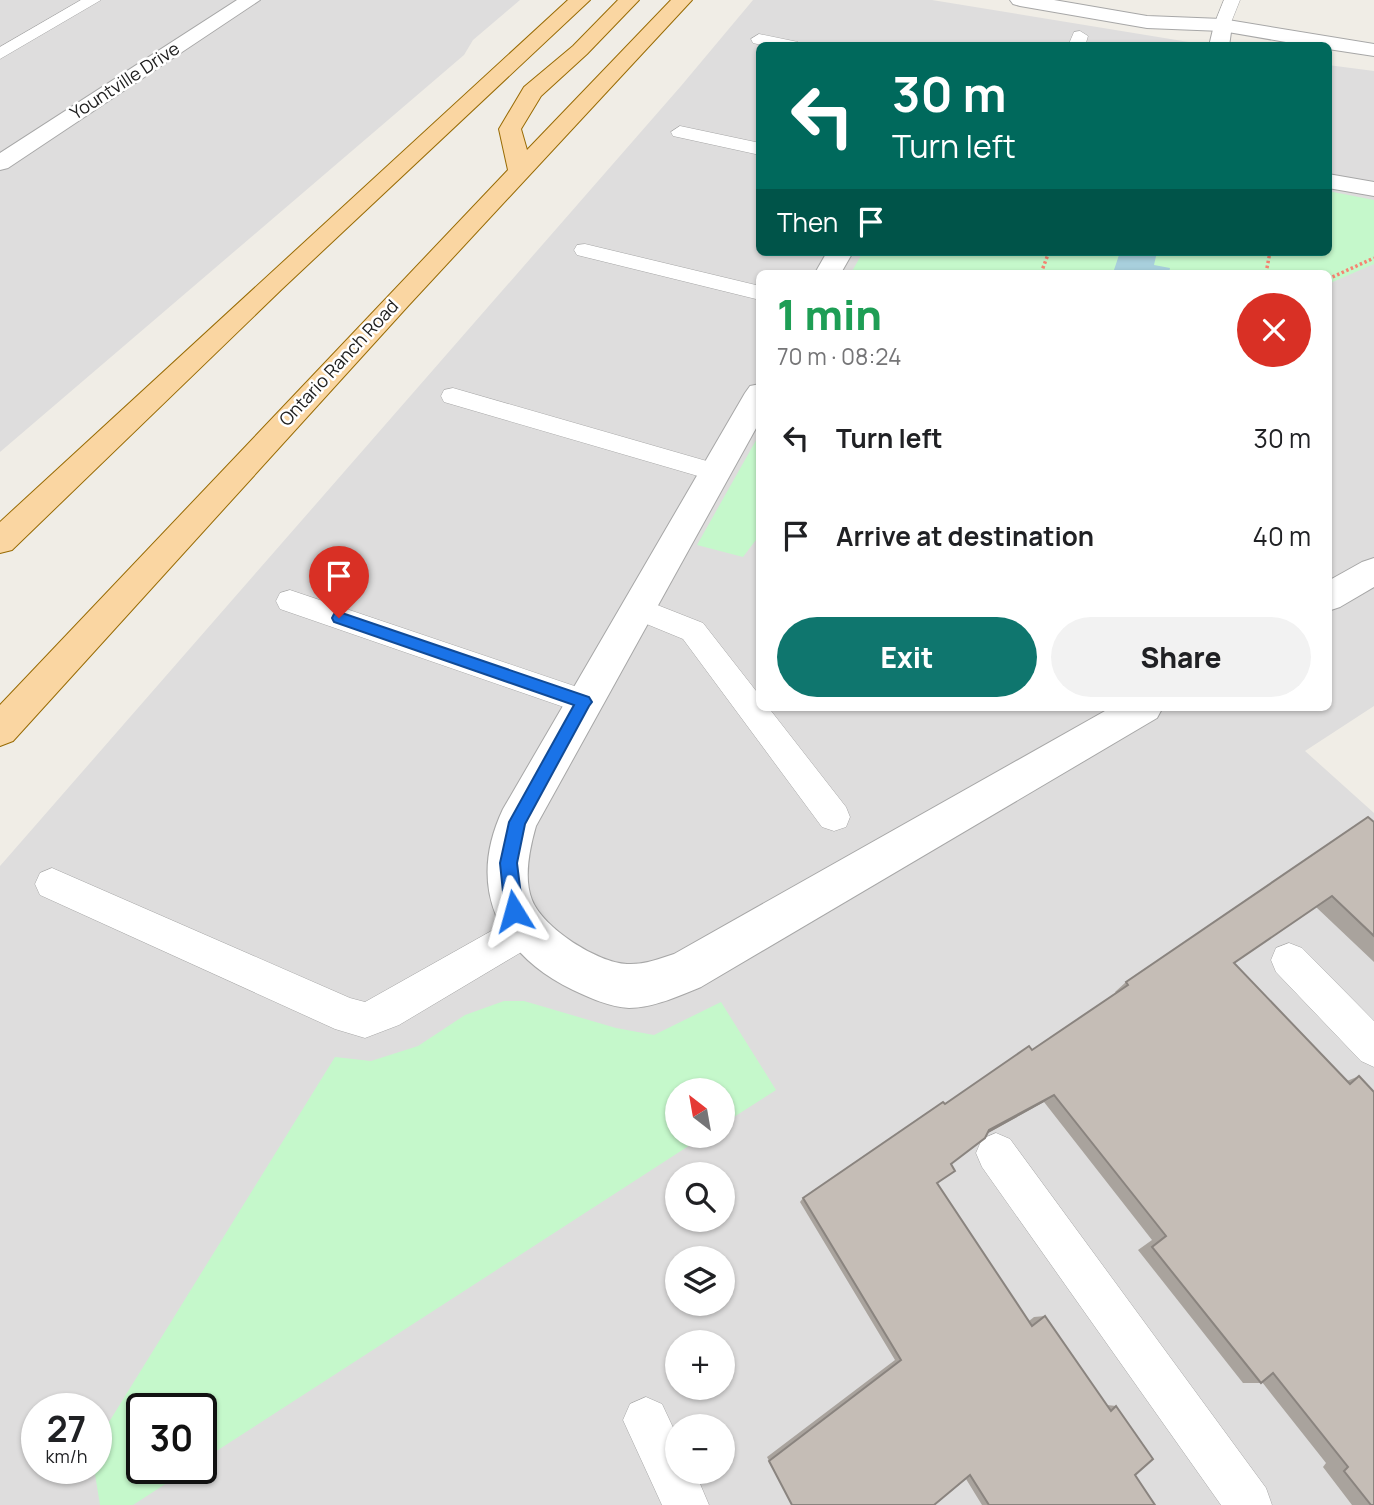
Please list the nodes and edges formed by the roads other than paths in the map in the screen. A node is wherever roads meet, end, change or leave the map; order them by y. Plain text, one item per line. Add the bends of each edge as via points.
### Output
1 (93, 0) edge
2 (250, 0) edge
3 (580, 0) edge
4 (629, 0) edge
5 (681, 0) edge
6 (1020, 0) edge
7 (1121, 0) edge
8 (1231, 0) edge
9 (1221, 35) edge
10 (759, 39) dead end
11 (773, 42) edge
12 (1292, 42) edge
13 (1332, 46) edge
14 (1374, 50) edge
15 (0, 54) edge
16 (680, 132) dead end
17 (756, 148) edge
18 (0, 163) edge
19 (520, 170) junction
20 (1332, 182) edge
21 (1374, 189) edge
22 (585, 250) dead end
23 (756, 292) edge
24 (453, 396) dead end
25 (756, 400) edge
26 (715, 471) junction
27 (0, 541) edge
28 (1374, 571) edge
29 (1332, 596) edge
30 (290, 601) dead end
31 (637, 608) junction
32 (584, 702) junction
33 (1137, 711) edge
34 (0, 730) edge
35 (834, 817) dead end
36 (52, 884) dead end
37 (528, 929) junction
38 (1289, 960) dead end
39 (1374, 1048) edge
40 (996, 1153) edge
41 (646, 1420) dead end
42 (686, 1505) edge
43 (1249, 1505) edge

1 - 15 lane
2 - 18 street, Yountville Drive
3 - 27 main road
4 - 19 main road via 531,92 510,129
5 - 19 main road, Ontario Ranch Road
6 - 9 street
7 - 9 street via 1170,8
8 - 9 lane
9 - 12 street
10 - 11 lane
13 - 14 street
16 - 17 lane
19 - 34 main road, Ontario Ranch Road
20 - 21 street
22 - 23 lane
24 - 26 lane
25 - 26 street
26 - 31 street
28 - 29 street
30 - 32 lane
31 - 32 street
31 - 35 lane via 693,631
32 - 37 street via 529,799 512,840 510,889 514,911
33 - 37 street via 685,972 627,986 600,980 571,966
36 - 37 lane via 365,1020
38 - 39 lane
40 - 43 lane
41 - 42 lane

